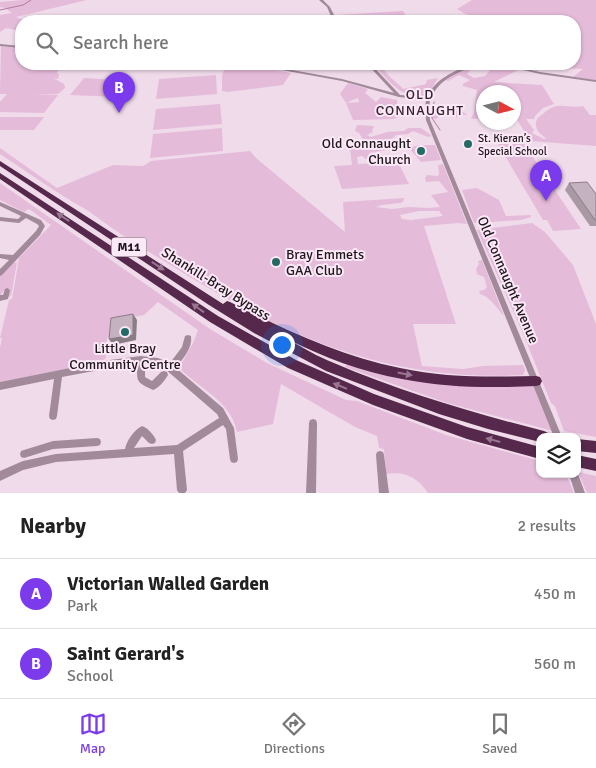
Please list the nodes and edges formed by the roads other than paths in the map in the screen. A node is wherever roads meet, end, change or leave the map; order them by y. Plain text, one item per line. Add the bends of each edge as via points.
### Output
1 (320, 0) edge
2 (333, 15) edge
3 (0, 45) edge
4 (15, 46) edge
5 (287, 70) edge
6 (375, 70) edge
7 (462, 70) edge
8 (526, 70) edge
9 (596, 81) edge
10 (399, 96) junction
11 (430, 99) junction
12 (0, 163) edge
13 (0, 175) edge
14 (0, 204) edge
15 (25, 216) junction
16 (0, 220) edge
17 (41, 224) joint
18 (0, 256) edge
19 (14, 258) junction
20 (0, 272) edge
21 (183, 282) junction
22 (7, 291) dead end
23 (0, 298) edge
24 (188, 338) dead end
25 (141, 360) junction
26 (172, 369) junction
27 (60, 374) junction
28 (164, 376) dead end
29 (536, 381) junction
30 (0, 386) edge
31 (53, 416) dead end
32 (225, 419) junction
33 (313, 423) dead end
34 (557, 433) edge
35 (536, 435) edge
36 (152, 440) dead end
37 (97, 442) dead end
38 (77, 444) junction
39 (581, 445) edge
40 (596, 447) edge
41 (178, 449) junction
42 (536, 452) edge
43 (128, 453) junction
44 (24, 454) dead end
45 (380, 455) dead end
46 (74, 456) junction
47 (234, 458) dead end
48 (581, 463) edge
49 (596, 465) edge
50 (0, 476) edge
51 (575, 478) edge
52 (182, 490) dead end
53 (580, 491) edge
54 (311, 493) edge
55 (384, 493) edge

1 - 2 street
3 - 4 street
5 - 10 street via 342,80
6 - 10 street
7 - 11 street via 440,80
8 - 9 street
10 - 11 street
11 - 29 street, Old Connaught Avenue via 427,112 433,132
12 -> 21 highway, Shankill-Bray Bypass / M11
42 -> 13 highway, Shankill-Bray Bypass / M11 via 467,433 292,364 221,324
14 - 15 street
15 - 16 street via 19,221
15 - 17 street
17 - 19 street via 38,233
18 - 19 street
19 - 20 street
21 -> 29 highway via 286,337 357,362 427,378 475,382
21 - 35 highway, Shankill-Bray Bypass / M11 via 258,330 330,367 439,408
22 - 23 street via 6,297
24 - 26 street via 186,348
25 - 26 street via 158,362
25 - 27 street
25 - 28 street via 141,379 153,386
26 - 32 street via 213,404
27 - 30 street
27 - 31 street
29 - 34 street, Old Connaught Avenue
32 - 41 street
32 - 47 street via 230,428
33 - 54 street
36 - 43 street via 142,430 130,444
37 - 38 street
38 - 44 street via 53,445
38 - 46 street
39 - 40 highway
41 - 43 street
41 - 52 street
43 - 46 street
45 - 55 street
46 - 50 street via 40,461
48 - 49 highway
51 - 53 street

